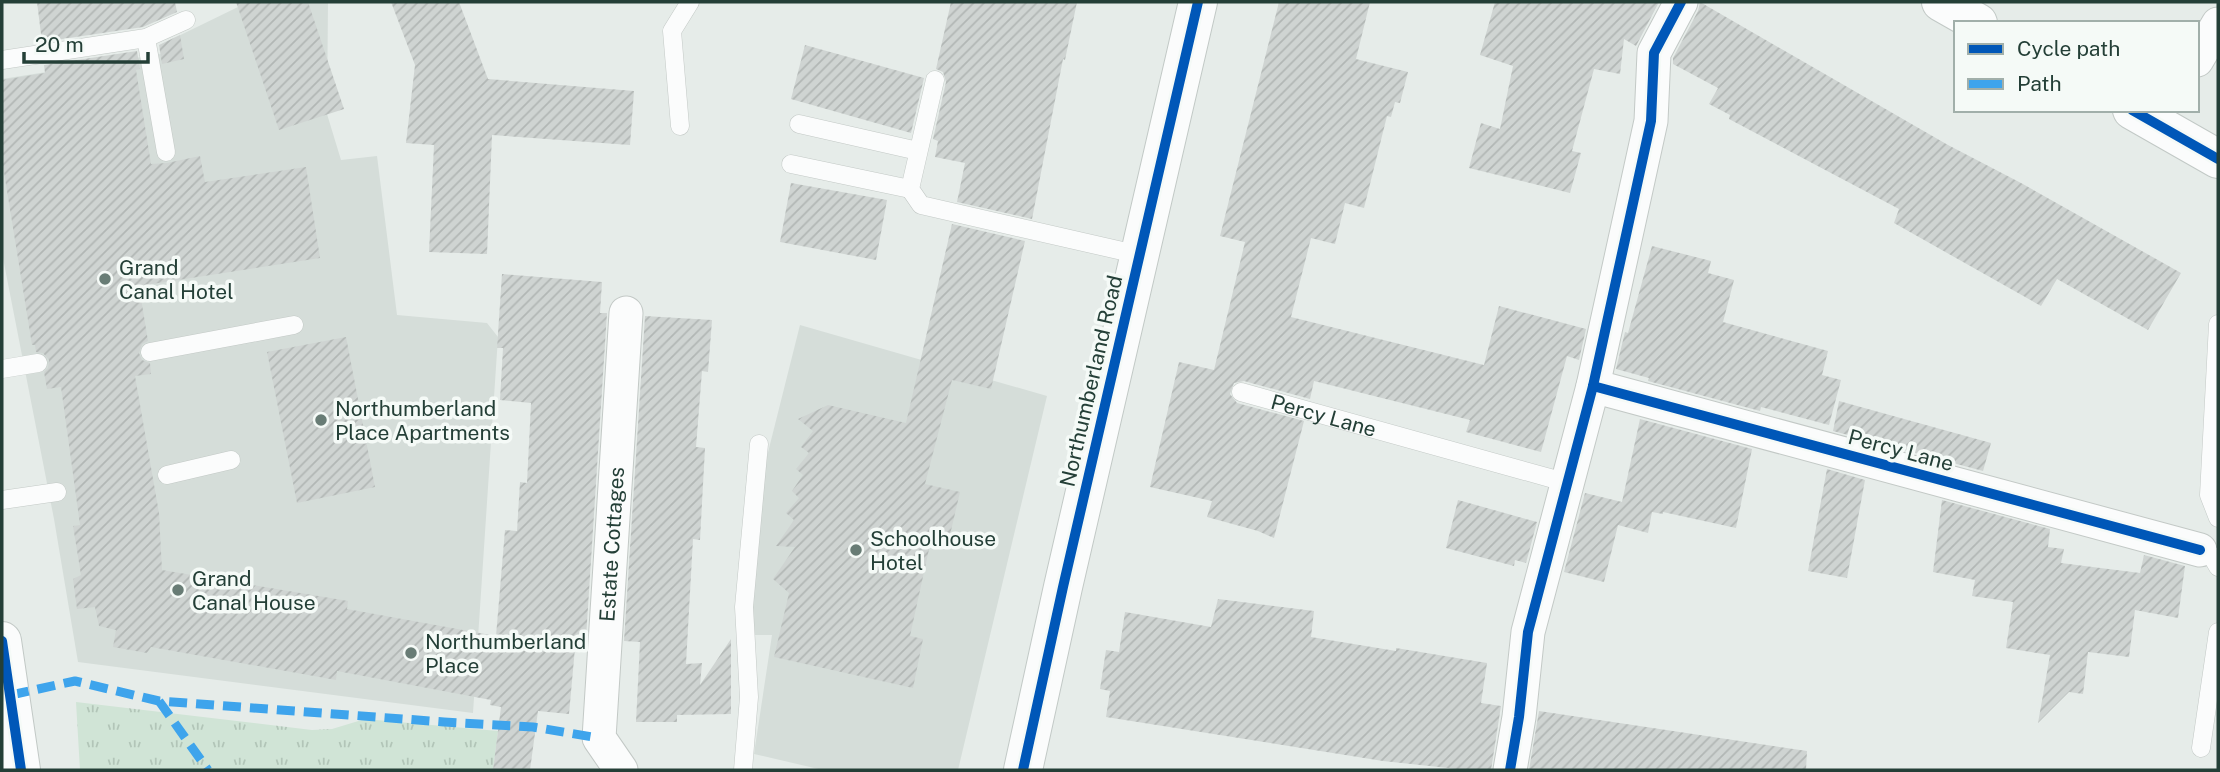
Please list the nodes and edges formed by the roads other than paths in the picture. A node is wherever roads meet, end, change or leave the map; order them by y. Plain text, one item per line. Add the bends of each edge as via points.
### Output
1 (690, 2) edge
2 (1198, 2) edge
3 (1681, 2) edge
4 (1941, 2) edge
5 (186, 20) dead end
6 (1974, 21) edge
7 (2218, 24) edge
8 (146, 38) junction
9 (2199, 57) edge
10 (2, 60) edge
11 (935, 80) dead end
12 (2154, 115) edge
13 (799, 124) dead end
14 (680, 126) dead end
15 (919, 151) junction
16 (166, 152) dead end
17 (2218, 159) edge
18 (791, 164) dead end
19 (910, 188) junction
20 (1140, 255) junction
21 (626, 313) dead end
22 (294, 324) dead end
23 (2218, 324) edge
24 (150, 352) dead end
25 (38, 363) dead end
26 (2, 369) edge
27 (1593, 386) junction
28 (1241, 392) dead end
29 (759, 444) dead end
30 (231, 460) dead end
31 (166, 475) dead end
32 (1568, 483) junction
33 (57, 492) dead end
34 (2, 500) edge
35 (2218, 518) edge
36 (2209, 558) edge
37 (2218, 632) edge
38 (2, 647) edge
39 (2201, 748) dead end
40 (21, 770) edge
41 (621, 770) edge
42 (743, 770) edge
43 (1023, 770) edge
44 (1510, 770) edge

1 - 14 lane via 672,31
2 - 20 main road, Northumberland Road
3 - 27 street via 1654,53 1651,121
4 - 6 main road
5 - 8 lane
7 - 9 street
8 - 10 lane
8 - 16 lane
11 - 15 lane
12 - 17 main road
13 - 15 lane
15 - 19 lane
18 - 19 lane
19 - 20 lane via 921,205
20 - 43 main road, Northumberland Road
21 - 41 street, Estate Cottages via 599,738
22 - 24 lane
23 - 35 lane via 2209,495
25 - 26 lane
27 - 32 street
27 - 36 street, Percy Lane
28 - 32 lane, Percy Lane
29 - 42 lane via 744,607 748,697
30 - 31 lane
32 - 44 street via 1528,632
33 - 34 lane
37 - 39 lane
38 - 40 main road

